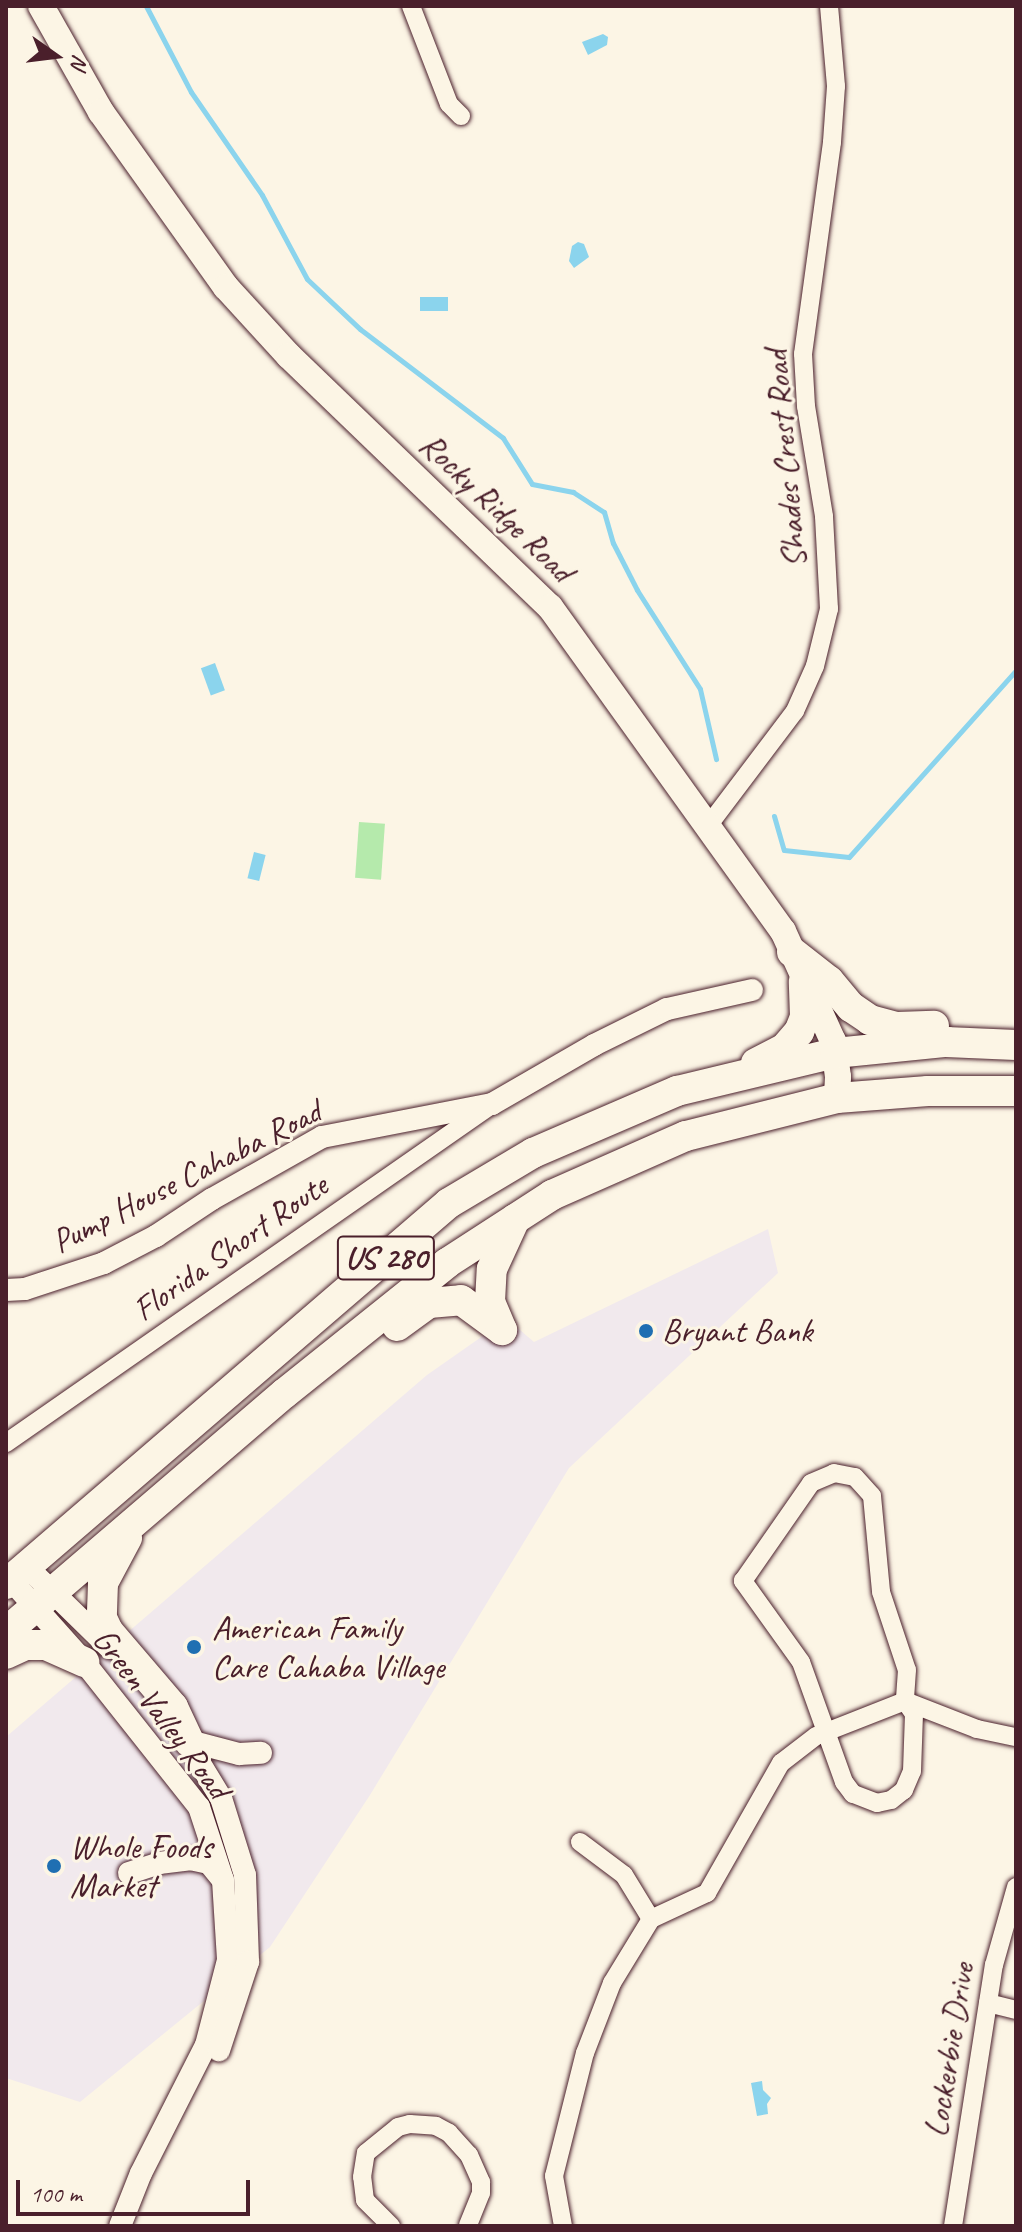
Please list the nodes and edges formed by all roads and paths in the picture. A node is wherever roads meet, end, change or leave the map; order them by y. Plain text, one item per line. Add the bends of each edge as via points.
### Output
1 (41, 6) edge
2 (411, 6) edge
3 (829, 6) edge
4 (461, 116) dead end
5 (708, 826) junction
6 (792, 952) junction
7 (804, 982) junction
8 (752, 990) dead end
9 (1016, 1028) edge
10 (1016, 1045) edge
11 (835, 1053) junction
12 (735, 1077) junction
13 (1016, 1091) edge
14 (837, 1098) junction
15 (492, 1104) junction
16 (515, 1219) junction
17 (6, 1290) edge
18 (347, 1343) junction
19 (6, 1443) edge
20 (143, 1512) junction
21 (15, 1577) edge
22 (45, 1600) junction
23 (6, 1632) edge
24 (6, 1654) edge
25 (84, 1662) junction
26 (905, 1701) junction
27 (830, 1734) junction
28 (1016, 1737) edge
29 (189, 1741) junction
30 (261, 1753) dead end
31 (580, 1842) dead end
32 (129, 1873) dead end
33 (223, 1880) junction
34 (1015, 1896) edge
35 (651, 1919) junction
36 (988, 2003) junction
37 (1016, 2010) edge
38 (141, 2173) junction
39 (470, 2225) edge
40 (120, 2226) edge
41 (391, 2226) edge
42 (563, 2226) edge
43 (953, 2226) edge

1 - 5 main road, Rocky Ridge Road via 101,112 226,287 289,356 550,607
2 - 4 street via 449,104
3 - 5 street, Shades Crest Road via 836,86 832,142 803,354 824,516 829,609 815,666 795,711
5 - 6 main road, Rocky Ridge Road via 783,931
6 - 7 main road, Rocky Ridge Road
6 - 9 highway via 870,1020 897,1027
7 - 11 main road, Rocky Ridge Road
7 - 12 highway via 805,1017 799,1032 784,1049
8 - 15 street, Pump House Cahaba Road via 667,1009
10 - 11 highway, US 280 via 946,1042
11 - 12 highway, US 280
11 - 14 main road, Rocky Ridge Road
12 - 21 highway, US 280 via 677,1091 539,1151 449,1203
13 - 14 highway, US 280
14 - 16 highway, US 280 via 686,1136 596,1173
15 - 17 street, Pump House Cahaba Road via 322,1137 104,1263
15 - 19 street, Florida Short Route
16 - 18 highway, US 280 via 447,1263
16 - 18 highway via 492,1269 490,1302 502,1330 461,1300 429,1303 384,1335
18 - 20 highway, US 280
20 - 22 highway, US 280
20 - 29 highway via 103,1583 102,1618 173,1707
21 - 22 street, Green Valley Road
22 - 23 highway, US 280
22 - 25 street, Green Valley Road
22 - 29 street, Green Valley Road via 109,1647
24 - 25 highway via 25,1645 46,1645
25 - 33 street, Green Valley Road via 199,1807
26 - 27 street
26 - 27 street via 914,1714 912,1771 904,1790 891,1800 877,1803 853,1794 844,1782
26 - 27 street via 907,1670 881,1592 872,1496 855,1477 834,1473 811,1483 743,1581 801,1662
26 - 28 street via 977,1729
27 - 35 street via 816,1736 781,1763 707,1893
29 - 30 street via 239,1754
29 - 38 street, Green Valley Road via 221,1798 245,1875 248,1962 218,2052
31 - 35 street via 624,1875
32 - 33 street via 190,1859 209,1863
33 - 38 street, Green Valley Road via 228,1960 206,2045
34 - 36 street, Lockerbie Drive via 1003,1926
35 - 42 street via 612,1983 585,2053 554,2176
36 - 37 street
36 - 43 street, Lockerbie Drive
38 - 40 street, Green Valley Road
39 - 41 street via 481,2182 469,2155 436,2126 410,2124 398,2127 366,2153 365,2200

